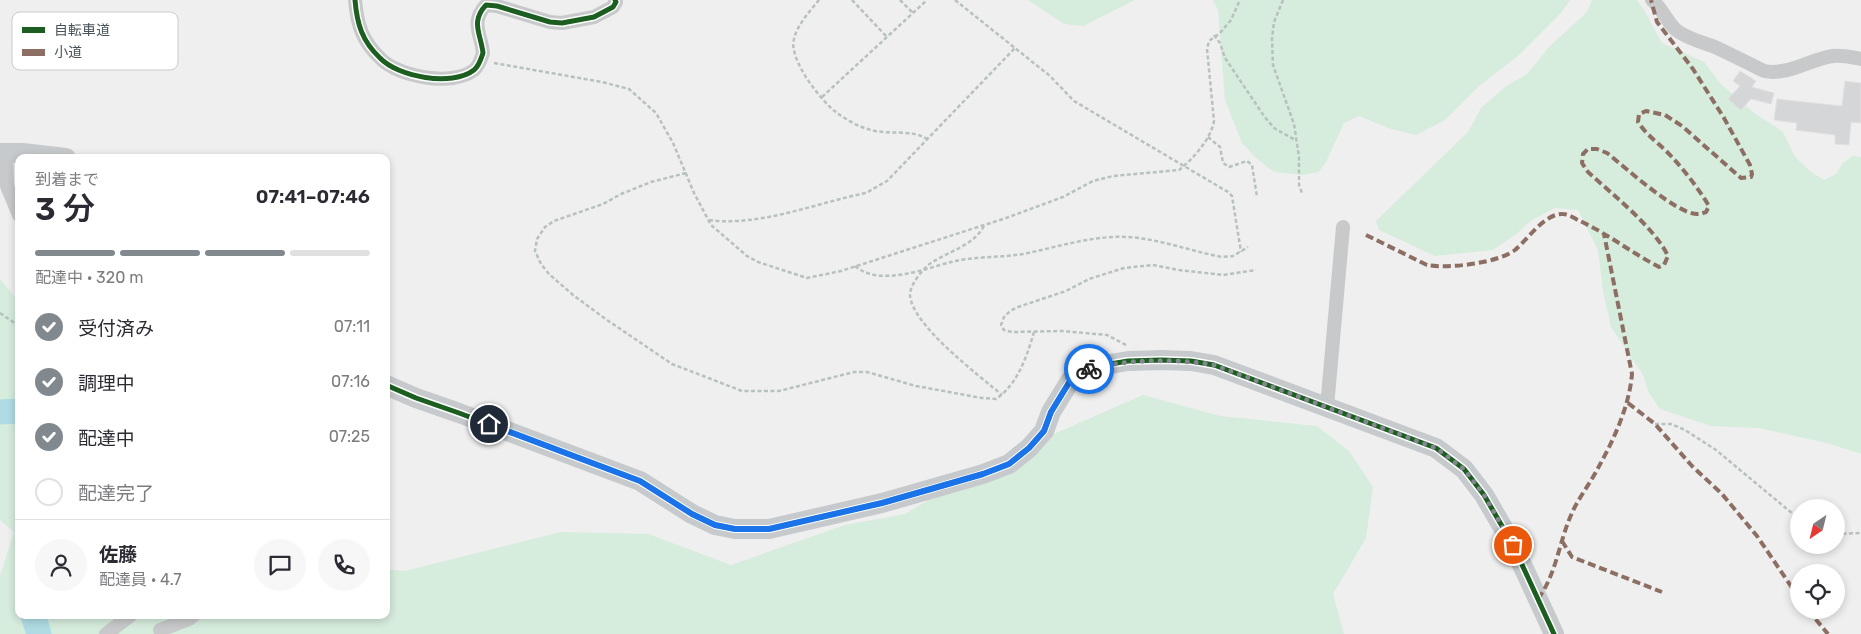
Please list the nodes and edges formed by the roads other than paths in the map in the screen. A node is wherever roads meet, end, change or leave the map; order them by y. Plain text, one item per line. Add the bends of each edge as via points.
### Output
1 (355, 0) edge
2 (615, 0) edge
3 (1652, 0) edge
4 (1861, 59) edge
5 (3, 153) edge
6 (32, 154) edge
7 (15, 205) edge
8 (1343, 228) dead end
9 (390, 387) edge
10 (1327, 407) junction
11 (127, 619) edge
12 (189, 619) edge
13 (160, 630) dead end
14 (106, 634) edge
15 (1554, 634) edge

1 - 2 street via 359,28 381,60 398,70 433,79 475,69 483,53 477,19 486,5 562,23 594,17 613,6
3 - 4 street via 1684,35 1764,71 1783,70 1833,56
5 - 6 street
5 - 7 street via 7,186
8 - 10 street
9 - 10 street via 640,481 692,514 715,525 735,529 769,529 882,503 1009,464 1044,431 1051,412 1070,381 1094,367 1132,361 1191,361 1214,365
10 - 15 street via 1436,448 1464,469 1484,495 1513,545
11 - 14 street
12 - 13 street

